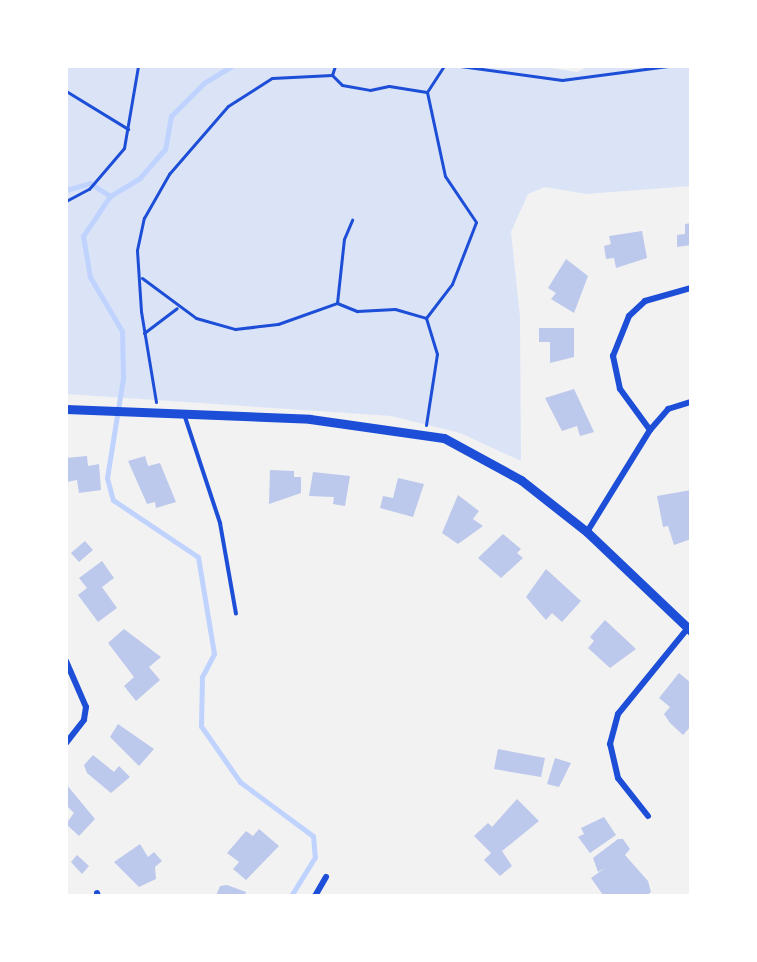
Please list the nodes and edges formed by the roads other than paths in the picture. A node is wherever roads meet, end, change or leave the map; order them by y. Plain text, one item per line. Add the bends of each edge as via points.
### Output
1 (691, 288) edge
2 (691, 402) edge
3 (66, 409) edge
4 (183, 414) junction
5 (650, 430) junction
6 (588, 532) junction
7 (236, 614) dead end
8 (689, 630) edge
9 (66, 661) edge
10 (66, 743) edge
11 (648, 816) dead end
12 (326, 877) dead end
13 (315, 896) edge

1 - 5 street via 645,301 629,316 615,348 613,372 620,389
2 - 5 street via 668,409
3 - 4 street
4 - 6 street via 310,419 424,433 521,480
4 - 7 lane via 220,523
5 - 6 street
6 - 8 street
8 - 11 street via 618,714 610,744 618,778
9 - 10 street via 86,707 84,720
12 - 13 street

